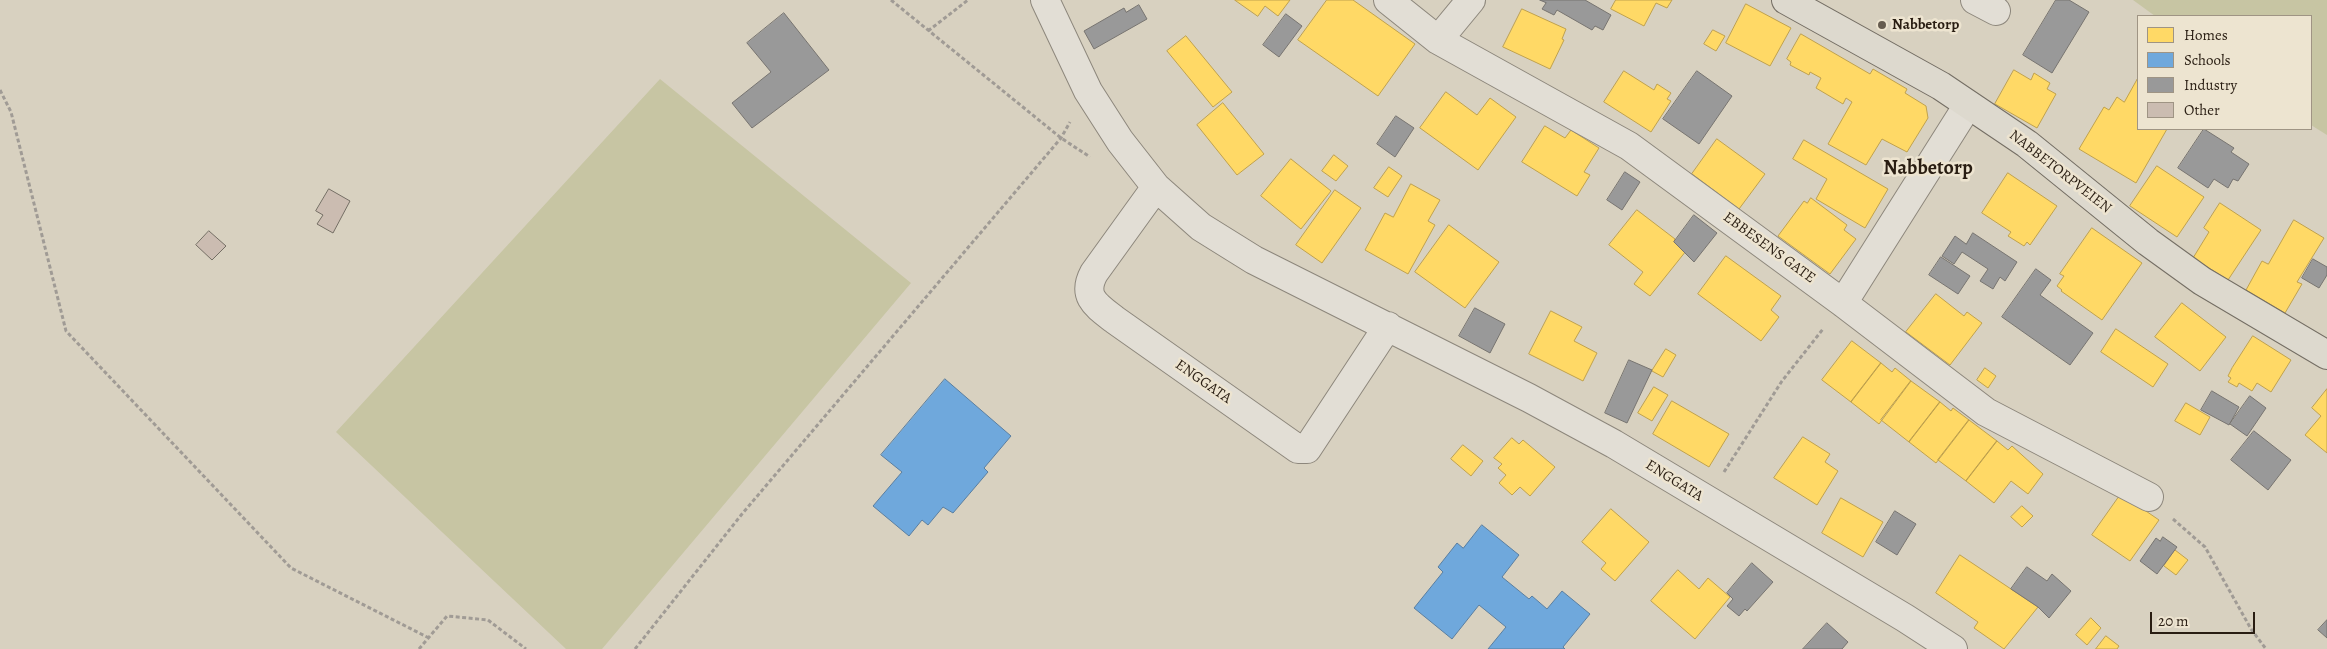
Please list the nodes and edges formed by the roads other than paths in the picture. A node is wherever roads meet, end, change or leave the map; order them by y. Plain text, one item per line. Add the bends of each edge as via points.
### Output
1 (1045, 0) edge
2 (1388, 0) edge
3 (1471, 0) edge
4 (1786, 0) edge
5 (1818, 7) edge
6 (1438, 40) junction
7 (1968, 104) junction
8 (1156, 187) junction
9 (1843, 303) junction
10 (1388, 326) junction
11 (2327, 355) edge
12 (2149, 497) road end
13 (1953, 649) edge

1 - 8 street, ENGGATA via 1088,91 1120,141
2 - 6 street, EBBESENS GATE
3 - 6 street
4 - 5 main road, NABBETORPVEIEN
5 - 7 main road, NABBETORPVEIEN
6 - 9 street, EBBESENS GATE via 1630,146
7 - 9 street
7 - 11 main road, NABBETORPVEIEN via 2027,144 2202,282
8 - 10 street, ENGGATA via 1201,227 1254,260
8 - 10 street, ENGGATA via 1094,273 1090,281 1090,296 1115,320 1298,450 1307,449
9 - 12 street, EBBESENS GATE via 1986,412
10 - 13 street, ENGGATA via 1614,444

